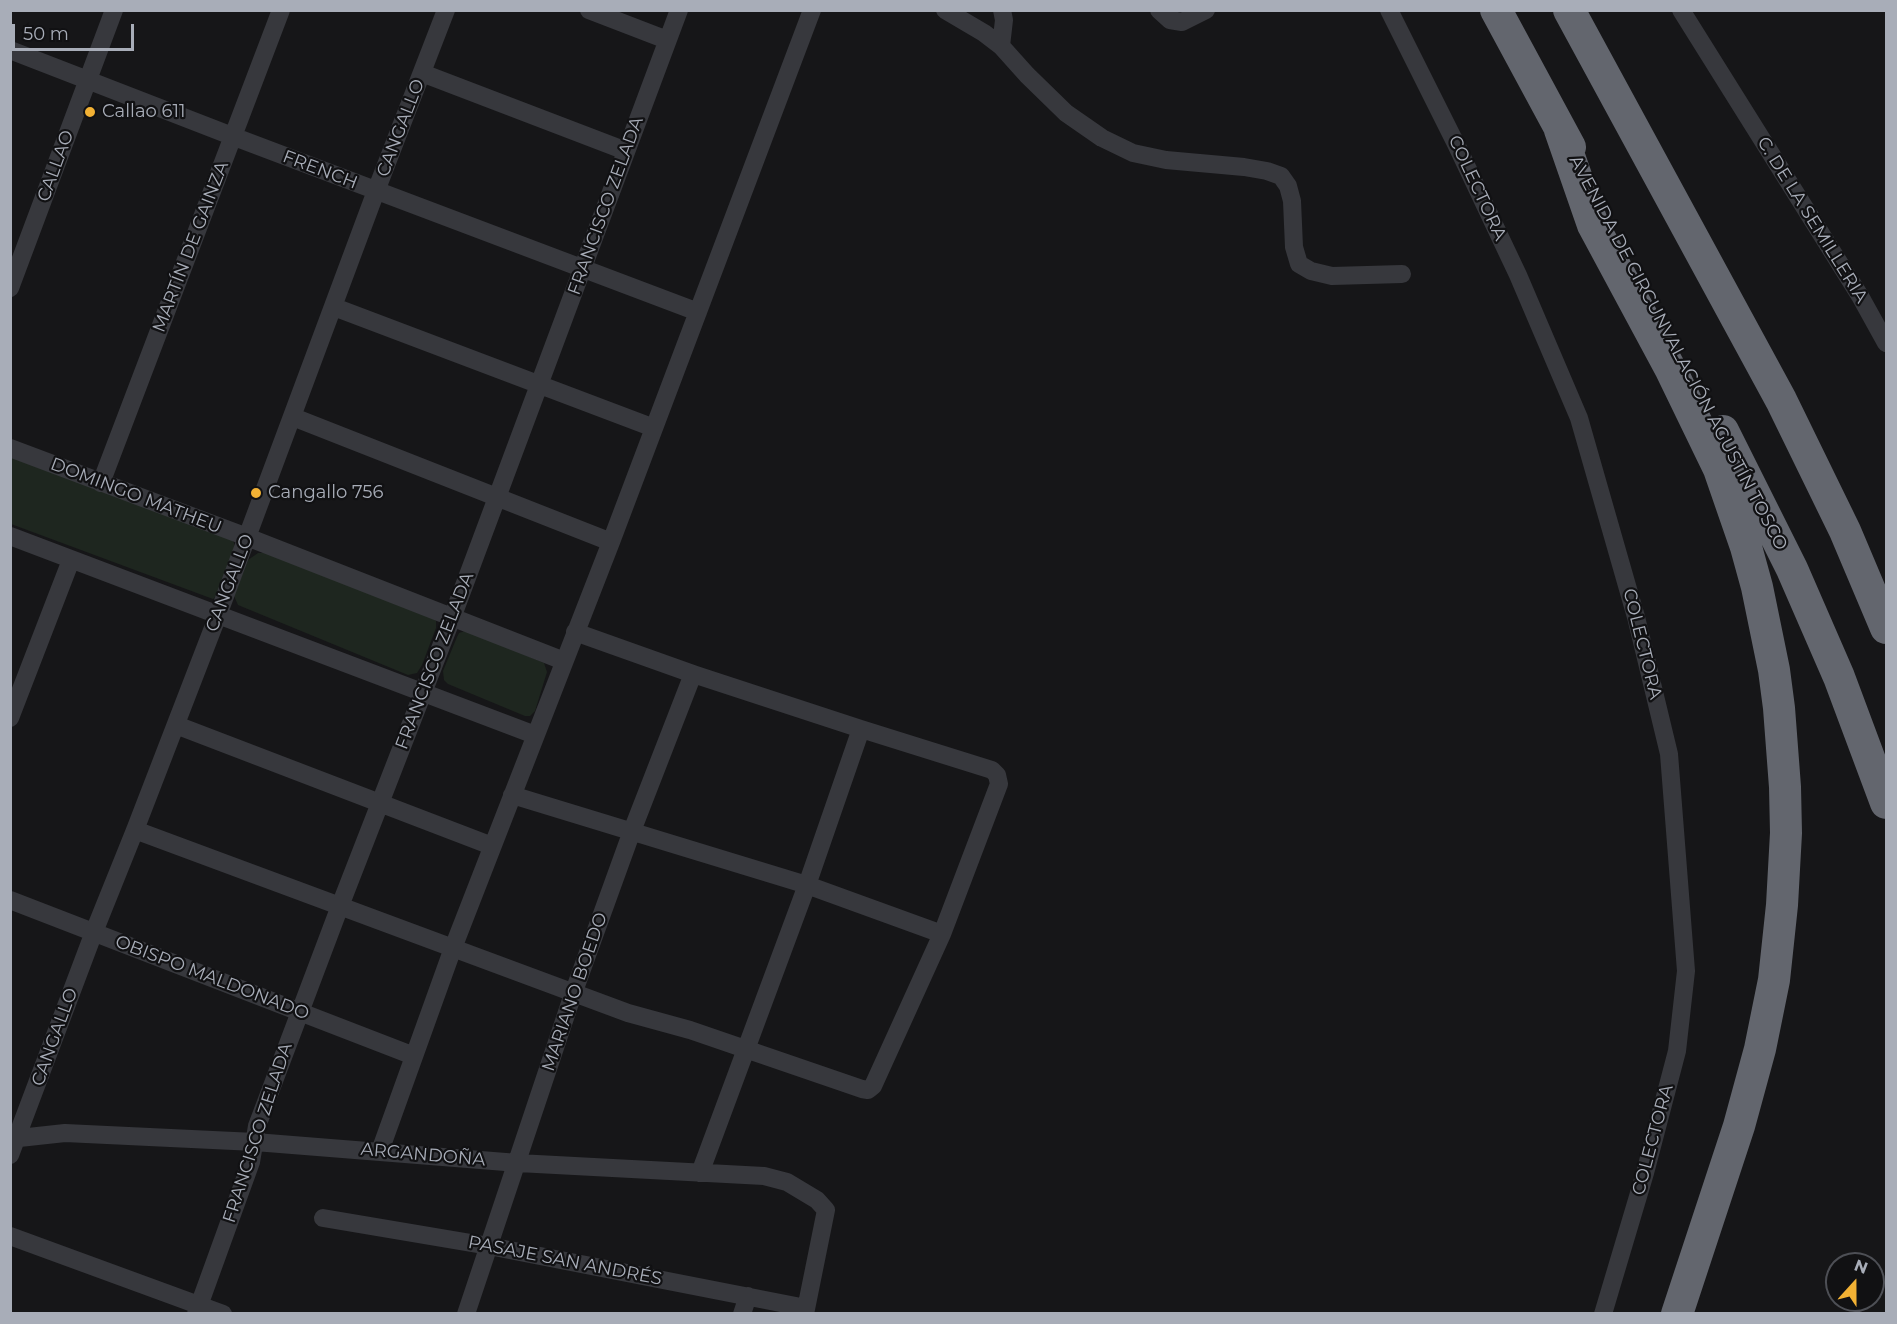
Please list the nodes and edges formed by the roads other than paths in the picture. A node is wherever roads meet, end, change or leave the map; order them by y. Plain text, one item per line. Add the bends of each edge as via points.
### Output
1 (114, 10) edge
2 (280, 10) edge
3 (446, 10) edge
4 (589, 10) edge
5 (679, 10) edge
6 (812, 10) edge
7 (945, 10) edge
8 (1002, 10) edge
9 (1206, 10) edge
10 (1389, 10) edge
11 (1496, 10) edge
12 (1569, 10) edge
13 (1680, 10) edge
14 (1160, 11) edge
15 (667, 40) junction
16 (1001, 46) junction
17 (10, 50) edge
18 (422, 73) junction
19 (87, 80) junction
20 (1560, 130) junction
21 (232, 136) junction
22 (626, 151) junction
23 (376, 191) junction
24 (584, 268) junction
25 (1402, 274) dead end
26 (10, 288) edge
27 (334, 307) junction
28 (698, 312) junction
29 (1887, 343) edge
30 (1752, 346) junction
31 (539, 385) junction
32 (293, 417) junction
33 (654, 428) junction
34 (10, 448) edge
35 (101, 483) junction
36 (498, 498) junction
37 (10, 536) edge
38 (247, 537) junction
39 (611, 542) junction
40 (71, 560) junction
41 (1887, 576) edge
42 (218, 615) junction
43 (452, 618) junction
44 (1887, 627) edge
45 (575, 632) junction
46 (564, 661) junction
47 (693, 674) junction
48 (423, 693) junction
49 (10, 718) edge
50 (176, 726) junction
51 (861, 729) junction
52 (535, 735) junction
53 (512, 795) junction
54 (381, 803) junction
55 (1887, 803) edge
56 (135, 830) junction
57 (632, 831) junction
58 (492, 846) junction
59 (807, 885) junction
60 (10, 900) edge
61 (340, 906) junction
62 (94, 932) junction
63 (942, 934) junction
64 (453, 948) junction
65 (573, 994) junction
66 (299, 1012) junction
67 (746, 1049) junction
68 (414, 1056) junction
69 (255, 1142) junction
70 (13, 1144) edge
71 (380, 1151) junction
72 (518, 1163) junction
73 (700, 1173) junction
74 (323, 1218) dead end
75 (10, 1236) edge
76 (489, 1246) junction
77 (748, 1296) junction
78 (198, 1309) edge
79 (805, 1311) edge
80 (223, 1314) edge
81 (466, 1314) edge
82 (742, 1314) edge
83 (1603, 1314) edge
84 (1677, 1314) edge

1 - 19 street, CALLAO
2 - 21 street, MARTÍN DE GAINZA
3 - 18 street, CANGALLO
4 - 15 street
5 - 15 street, FRANCISCO ZELADA
6 - 28 street
7 - 16 street
8 - 16 street
9 - 14 street via 1182,22 1170,20
10 - 83 street, COLECTORA via 1518,275 1579,418 1636,617 1669,754 1686,971 1677,1051
11 - 20 highway, AVENIDA DE CIRCUNVALACIÓN AGUSTÍN TOSCO
12 - 30 highway
13 - 29 street, C. DE LA SEMILLERIA
15 - 22 street, FRANCISCO ZELADA
16 - 25 street via 1066,113 1102,138 1133,153 1244,167 1281,176 1292,201 1294,247 1299,264 1311,271 1332,276
17 - 19 street, FRENCH
18 - 22 street
18 - 23 street, CANGALLO
19 - 21 street, FRENCH
19 - 26 street, CALLAO
20 - 55 highway, AVENIDA DE CIRCUNVALACIÓN AGUSTÍN TOSCO via 1713,411 1771,527 1839,677
20 - 84 highway via 1593,225 1719,469 1757,587 1779,708 1786,833 1774,980 1741,1116
21 - 23 street, FRENCH
21 - 35 street, MARTÍN DE GAINZA
22 - 24 street, FRANCISCO ZELADA
23 - 24 street, FRENCH
23 - 27 street, CANGALLO
24 - 28 street, FRENCH
24 - 31 street, FRANCISCO ZELADA
27 - 31 street
27 - 32 street, CANGALLO
28 - 33 street
30 - 41 highway via 1824,447
30 - 44 highway via 1845,531
31 - 33 street
31 - 36 street, FRANCISCO ZELADA
32 - 36 street
32 - 38 street, CANGALLO
33 - 39 street
34 - 35 street, DOMINGO MATHEU
35 - 38 street, DOMINGO MATHEU
36 - 39 street
36 - 43 street, FRANCISCO ZELADA
37 - 40 street
38 - 42 street, CANGALLO
38 - 43 street, DOMINGO MATHEU
39 - 45 street
40 - 42 street
40 - 49 street
42 - 48 street
42 - 50 street, CANGALLO
43 - 46 street, DOMINGO MATHEU
43 - 48 street, FRANCISCO ZELADA
45 - 46 street
45 - 47 street
46 - 52 street
47 - 51 street
47 - 57 street, MARIANO BOEDO
48 - 52 street
48 - 54 street, FRANCISCO ZELADA
50 - 54 street
50 - 56 street, CANGALLO
51 - 59 street
51 - 63 street via 992,770 997,775 999,784
52 - 53 street
53 - 57 street
53 - 58 street
54 - 58 street
54 - 61 street, FRANCISCO ZELADA
56 - 61 street
56 - 62 street, CANGALLO
57 - 59 street
57 - 65 street, MARIANO BOEDO
58 - 64 street
59 - 63 street
59 - 67 street
60 - 62 street, OBISPO MALDONADO
61 - 64 street
61 - 66 street, FRANCISCO ZELADA
62 - 66 street, OBISPO MALDONADO
62 - 70 street, CANGALLO
63 - 67 street via 868,1090
64 - 65 street
64 - 68 street
65 - 67 street
65 - 72 street, MARIANO BOEDO
66 - 68 street, OBISPO MALDONADO
66 - 69 street, FRANCISCO ZELADA via 257,1126
67 - 73 street
68 - 71 street
69 - 70 street, ARGANDOÑA via 65,1133
69 - 71 street, ARGANDOÑA
69 - 78 street, FRANCISCO ZELADA
71 - 72 street, ARGANDOÑA
72 - 73 street, ARGANDOÑA
72 - 76 street, MARIANO BOEDO
73 - 79 street, ARGANDOÑA via 764,1176 787,1182 826,1210
74 - 76 street, PASAJE SAN ANDRÉS
75 - 78 street
76 - 77 street, PASAJE SAN ANDRÉS
76 - 81 street, MARIANO BOEDO
77 - 79 street, PASAJE SAN ANDRÉS
77 - 82 street
78 - 80 street

